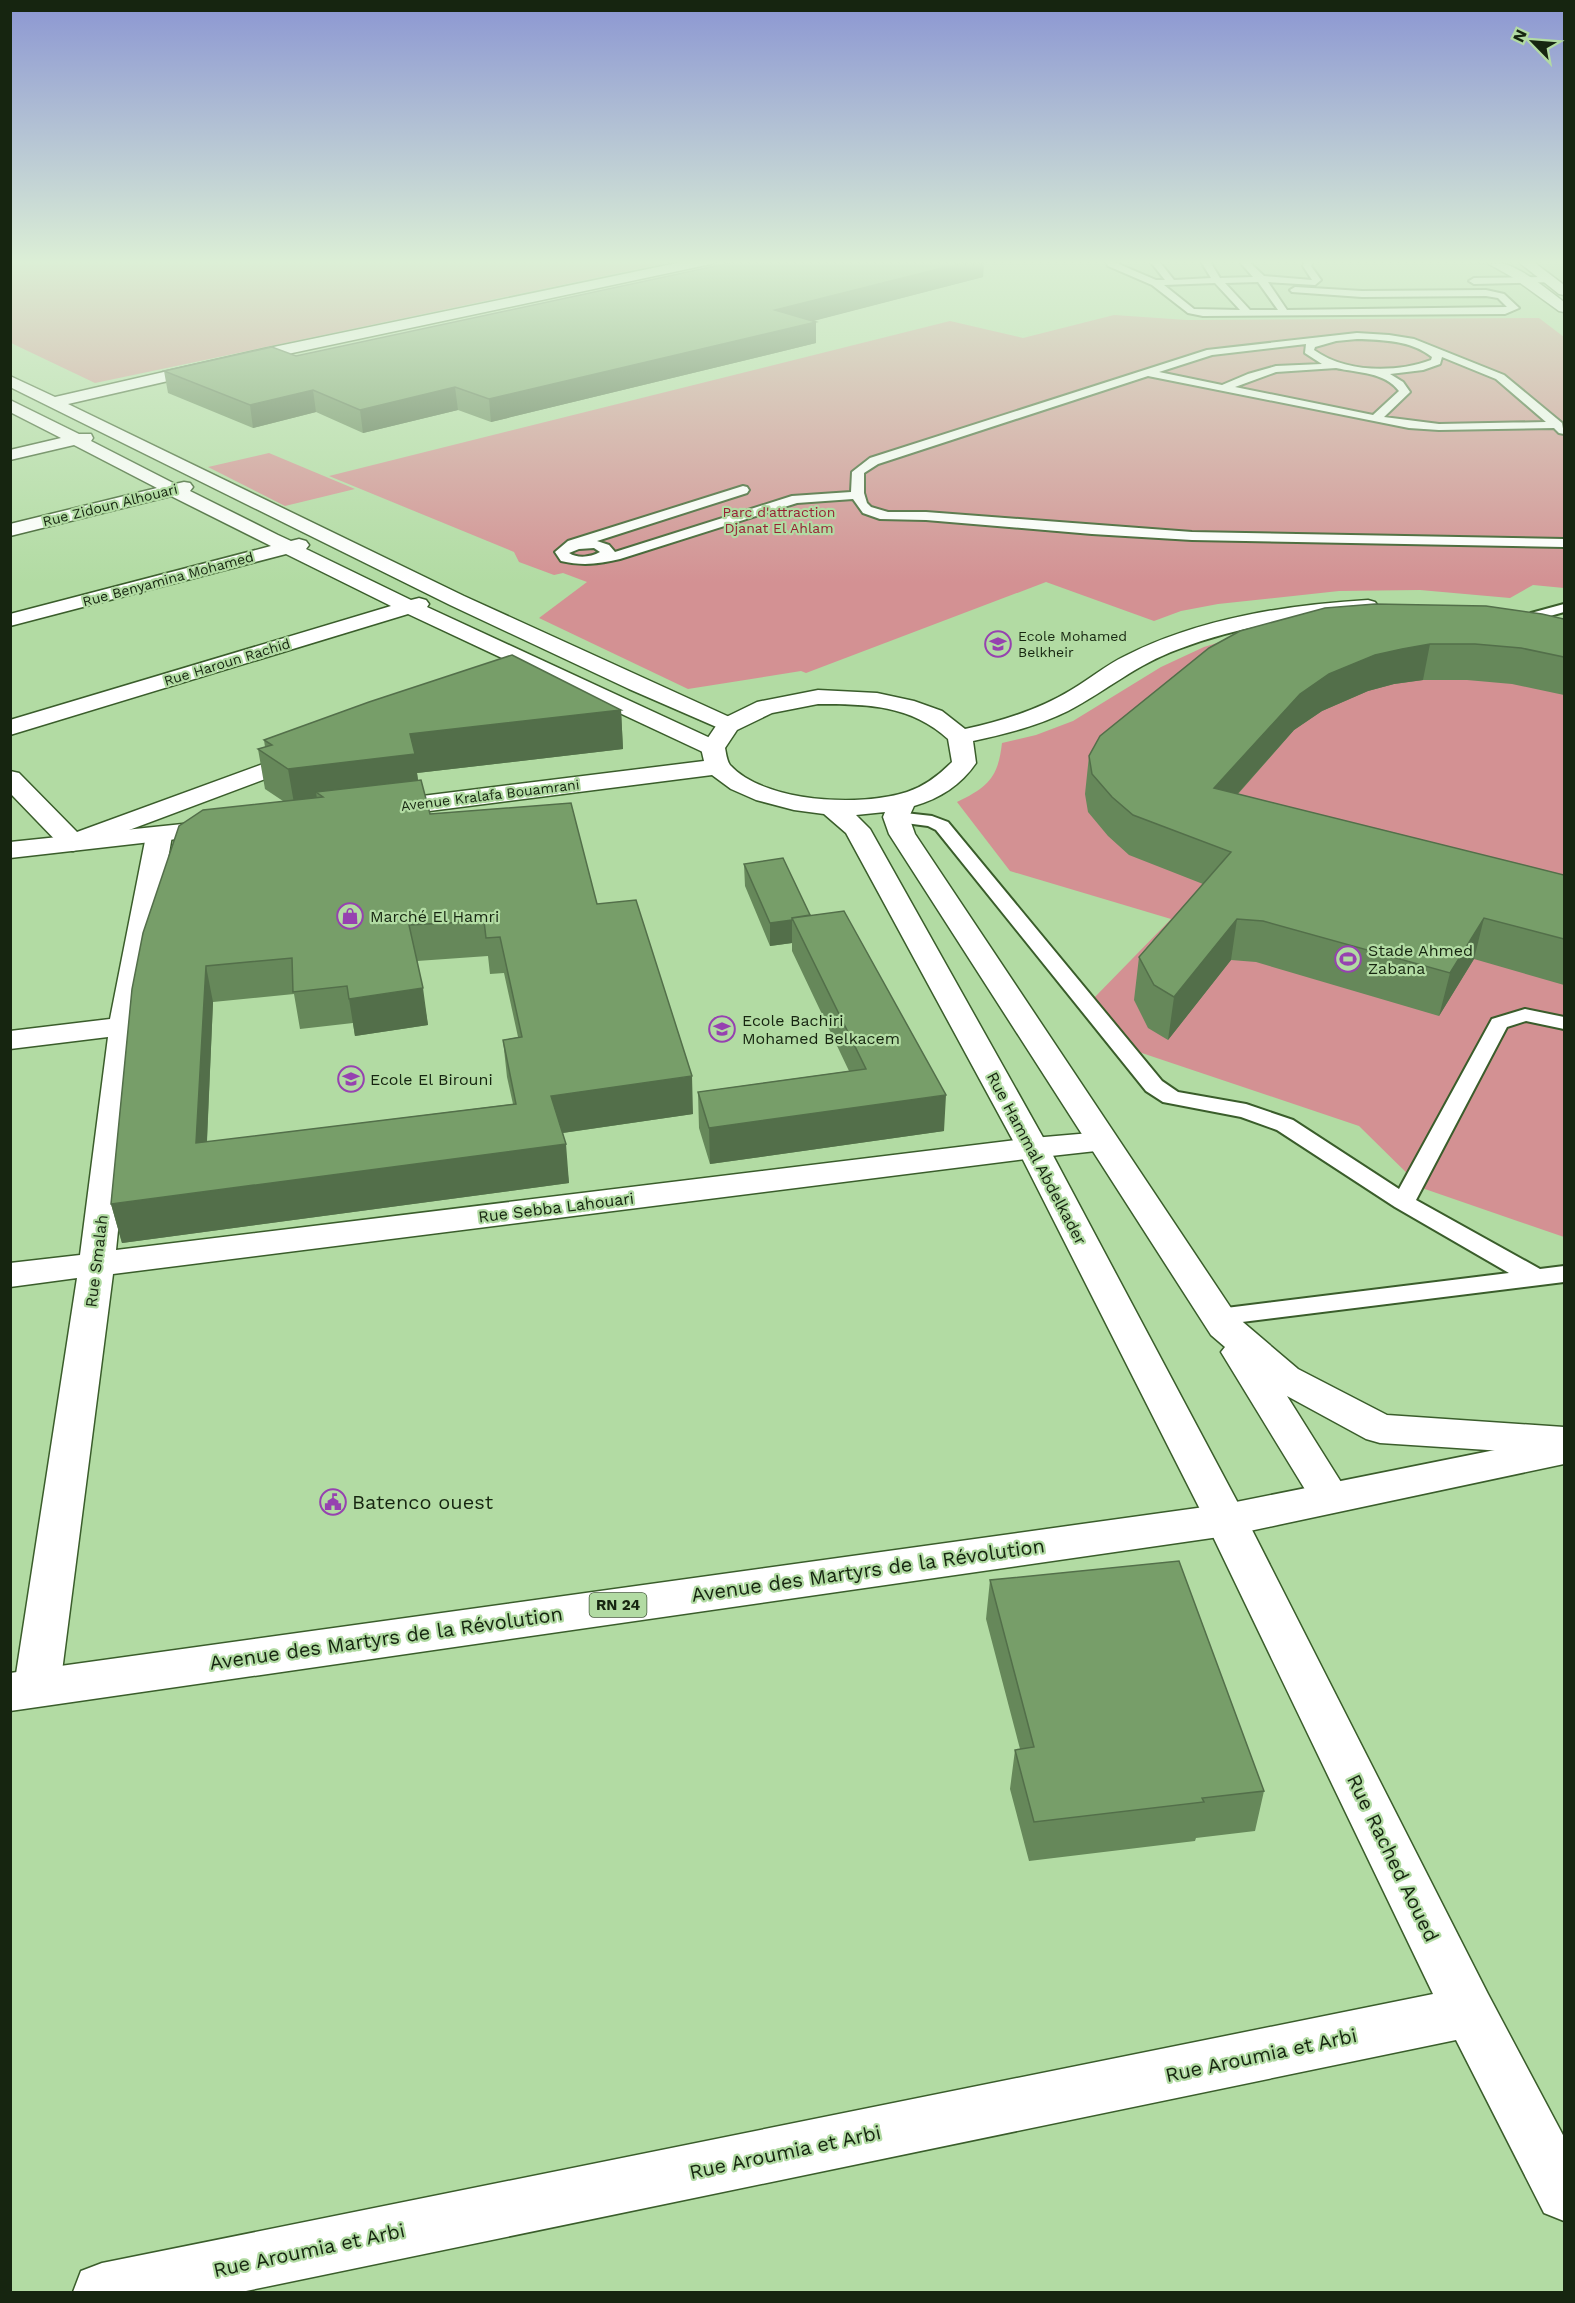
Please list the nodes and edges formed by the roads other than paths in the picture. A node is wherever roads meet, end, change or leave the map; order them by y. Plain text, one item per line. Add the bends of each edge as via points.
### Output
1 (205, 367) edge
2 (1168, 367) edge
3 (1282, 367) edge
4 (1302, 367) edge
5 (1353, 367) edge
6 (1418, 367) edge
7 (1479, 367) edge
8 (1359, 369) junction
9 (1150, 373) junction
10 (15, 387) edge
11 (1224, 388) junction
12 (55, 402) junction
13 (10, 405) edge
14 (1375, 419) junction
15 (1561, 428) edge
16 (112, 432) junction
17 (76, 440) junction
18 (10, 455) edge
19 (209, 481) junction
20 (174, 490) junction
21 (742, 490) dead end
22 (859, 495) junction
23 (10, 530) edge
24 (326, 537) junction
25 (1564, 543) edge
26 (290, 548) junction
27 (444, 596) junction
28 (1386, 606) edge
29 (407, 608) junction
30 (1564, 608) edge
31 (1514, 613) edge
32 (1536, 616) junction
33 (1564, 619) edge
34 (10, 620) edge
35 (571, 656) junction
36 (525, 673) junction
37 (728, 725) junction
38 (10, 728) edge
39 (960, 737) junction
40 (327, 748) edge
41 (716, 758) junction
42 (10, 778) edge
43 (832, 808) junction
44 (899, 809) junction
45 (361, 811) edge
46 (242, 826) edge
47 (159, 836) junction
48 (73, 843) junction
49 (10, 850) edge
50 (1564, 1023) edge
51 (124, 1026) junction
52 (10, 1040) edge
53 (1102, 1142) junction
54 (1033, 1148) junction
55 (1403, 1202) junction
56 (97, 1263) junction
57 (1564, 1274) edge
58 (10, 1275) edge
59 (1537, 1278) junction
60 (1221, 1322) junction
61 (1564, 1441) edge
62 (1564, 1450) edge
63 (1331, 1498) junction
64 (1226, 1520) junction
65 (24, 1689) edge
66 (1469, 2012) junction
67 (1564, 2193) edge
68 (102, 2292) edge

1 - 12 street
2 - 9 lane
3 - 11 lane via 1254,373
4 - 8 lane
5 - 8 lane
6 - 8 lane
7 - 15 lane via 1511,384
8 - 14 lane via 1393,380 1404,392
9 - 11 lane
9 - 22 lane via 874,461 858,472
10 - 12 street
11 - 14 lane
12 - 16 street
13 - 17 street
14 - 15 lane via 1424,427
16 - 17 street
16 - 19 street
17 - 18 street
17 - 20 street
19 - 20 street, Rue Zidoun Alhouari
19 - 24 street
20 - 23 street, Rue Zidoun Alhouari
20 - 26 street
21 - 22 lane via 583,540 562,552 566,558 595,560 796,499
22 - 25 lane via 864,508 887,515 1134,533
24 - 26 street, Rue Benyamina Mohamed
24 - 27 street
26 - 29 street
26 - 34 street, Rue Benyamina Mohamed
27 - 29 street, Rue Haroun Rachid
27 - 35 street
28 - 39 street via 1273,615 1194,635 1140,656 1071,700 1010,726
29 - 36 street
29 - 38 street, Rue Haroun Rachid
30 - 32 lane
31 - 32 street
32 - 33 street
35 - 36 street
35 - 37 street
36 - 41 street
37 - 39 street via 765,707 818,697 857,698 897,703 935,717
37 - 41 street
39 - 44 street via 964,763 938,788
40 - 48 street
41 - 43 street via 744,788 773,798
41 - 45 street, Avenue Kralafa Bouamrani
42 - 48 street
43 - 44 street
43 - 54 street, Rue Hammal Abdelkader via 857,828
44 - 53 street via 902,834
44 - 55 lane via 942,826 1154,1086 1171,1097 1246,1111 1285,1125
46 - 47 street
47 - 48 street
47 - 51 street, Rue Smalah
48 - 49 street
50 - 55 lane via 1525,1015 1499,1023
51 - 52 street
51 - 56 street, Rue Smalah
53 - 54 street, Rue Sebba Lahouari
53 - 60 street
54 - 56 street, Rue Sebba Lahouari
54 - 64 street, Rue Hammal Abdelkader
55 - 59 lane
56 - 58 street, Rue Sebba Lahouari
56 - 65 street, Rue Smalah
57 - 59 lane
59 - 60 lane
60 - 61 street via 1285,1378 1380,1429
60 - 63 street
62 - 63 street, Avenue des Martyrs de la Révolution
63 - 64 street, Avenue des Martyrs de la Révolution
64 - 65 street, Avenue des Martyrs de la Révolution / RN 24
64 - 66 street, Rue Rached Aoued
66 - 67 street, Rue Rached Aoued
66 - 68 street, Rue Aroumia et Arbi

